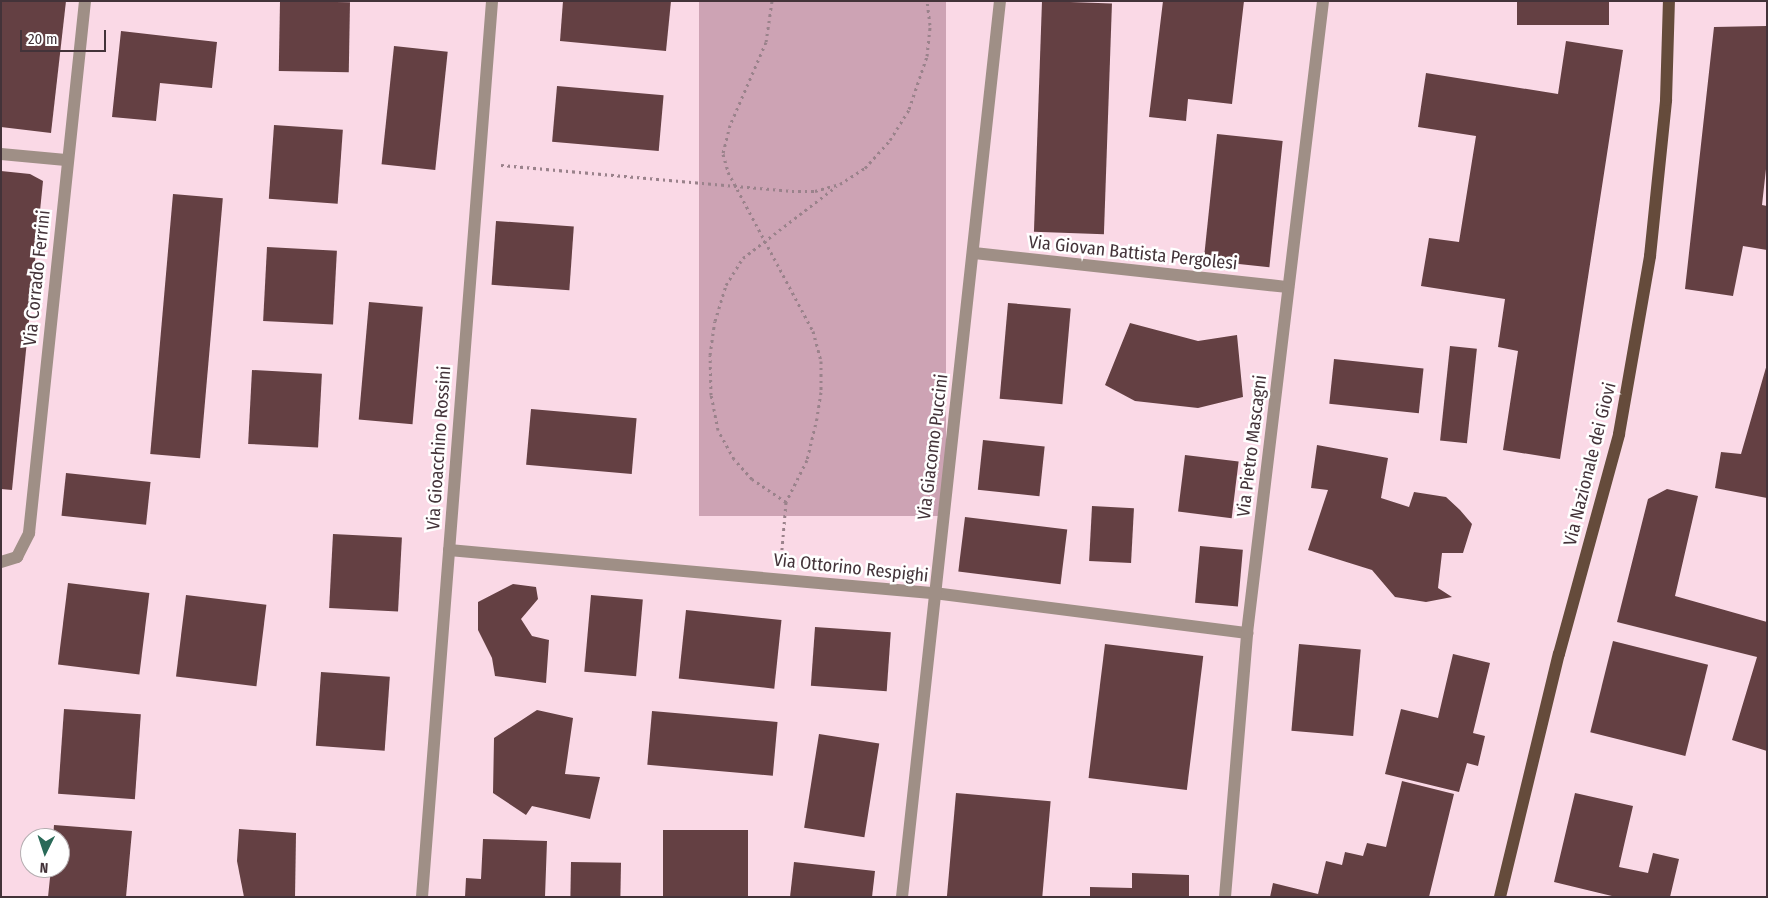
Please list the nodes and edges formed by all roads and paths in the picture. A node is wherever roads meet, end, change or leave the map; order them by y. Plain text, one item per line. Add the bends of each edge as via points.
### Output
1 (85, 1) edge
2 (492, 1) edge
3 (772, 1) edge
4 (927, 1) edge
5 (1000, 1) edge
6 (1323, 1) edge
7 (1669, 1) edge
8 (1, 154) edge
9 (66, 160) junction
10 (478, 163) junction
11 (840, 184) junction
12 (736, 186) junction
13 (765, 240) junction
14 (974, 253) junction
15 (1288, 287) junction
16 (786, 502) junction
17 (449, 550) junction
18 (1, 562) edge
19 (780, 578) junction
20 (934, 593) junction
21 (1247, 633) junction
22 (422, 897) edge
23 (902, 897) edge
24 (1225, 897) edge
25 (1500, 897) edge

1 - 9 street, Via Corrado Ferrini
2 - 10 street, Via Gioacchino Rossini
3 - 12 path via 760,61 726,139 723,154
4 - 11 path via 930,24 927,56 909,109 890,140 864,168
5 - 14 street, Via Giacomo Puccini
6 - 15 street, Via Pietro Mascagni
7 - 25 main road, Via Nazionale dei Giovi via 1666,100 1650,256 1619,434 1559,654
8 - 9 street
9 - 18 street, Via Corrado Ferrini via 29,533 17,557
10 - 12 path
10 - 17 street, Via Gioacchino Rossini
11 - 12 path via 815,191
11 - 13 path
12 - 13 path
13 - 16 path via 812,331 821,361 821,392 807,460
13 - 16 path via 743,258 726,285 715,321 711,394 718,430 734,459 759,485
14 - 15 street, Via Giovan Battista Pergolesi
14 - 20 street, Via Giacomo Puccini
15 - 21 street, Via Pietro Mascagni
16 - 19 path
17 - 19 street, Via Ottorino Respighi
17 - 22 street, Via Gioacchino Rossini
19 - 20 street, Via Ottorino Respighi
20 - 21 street, Via Ottorino Respighi
20 - 23 street, Via Giacomo Puccini
21 - 24 street, Via Pietro Mascagni

